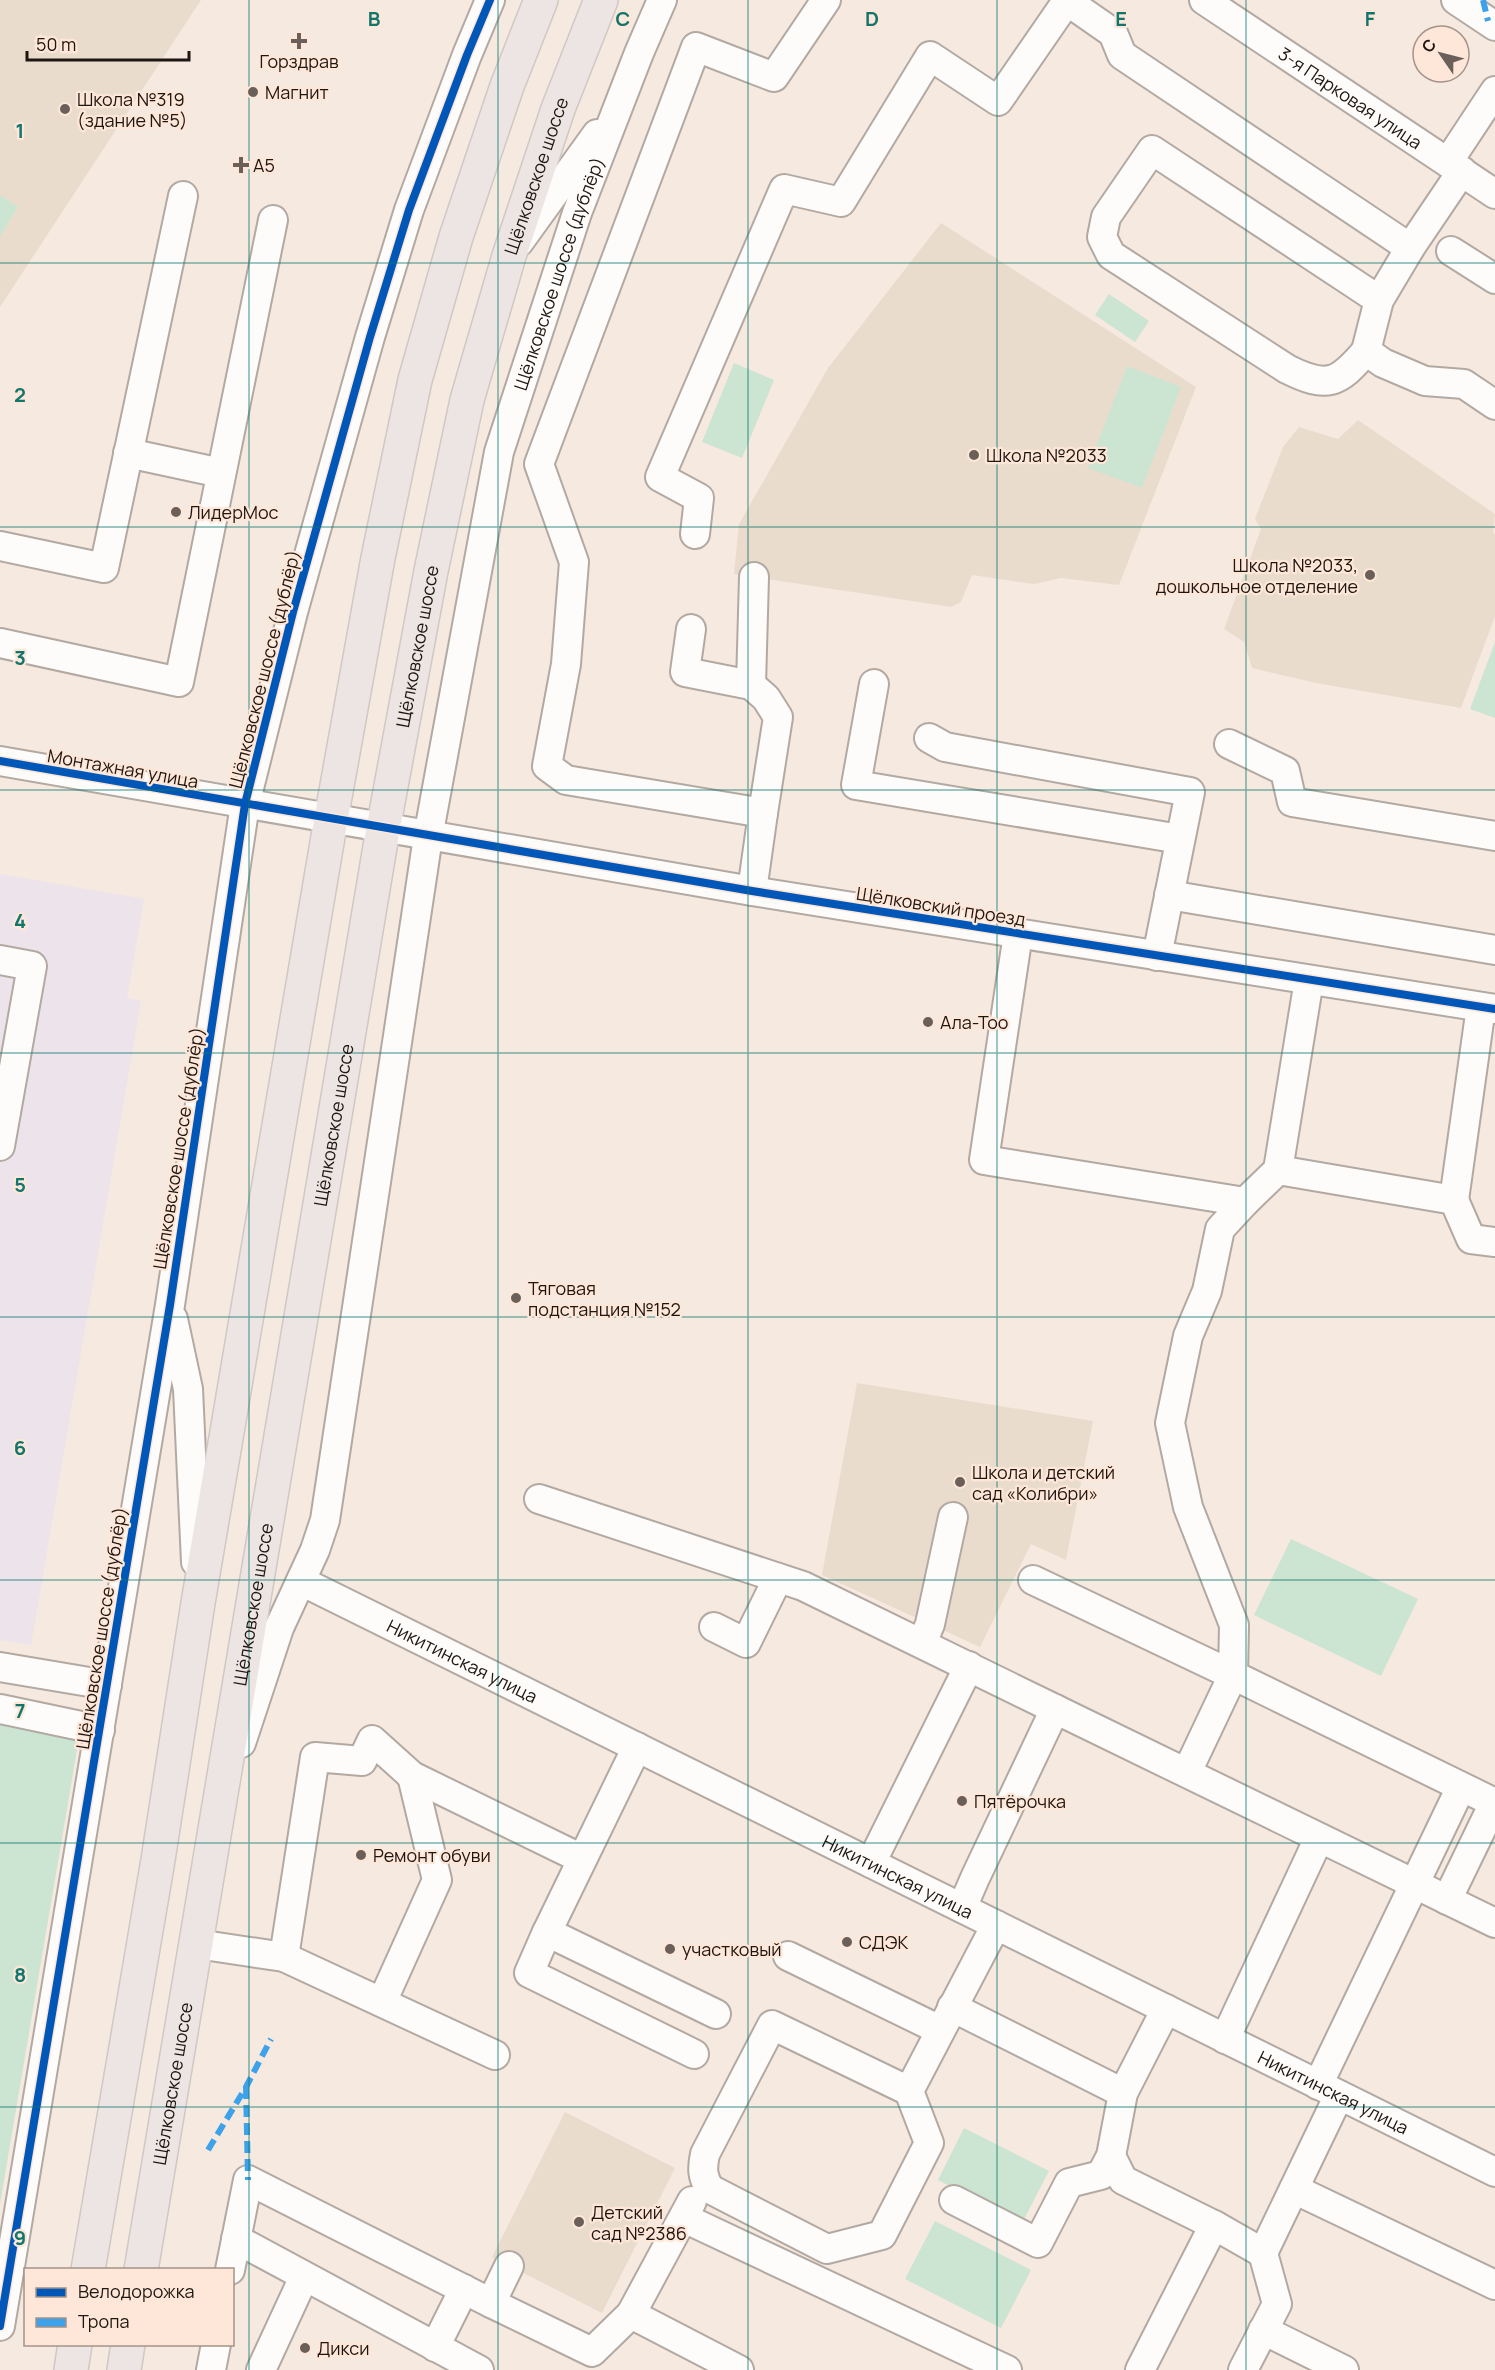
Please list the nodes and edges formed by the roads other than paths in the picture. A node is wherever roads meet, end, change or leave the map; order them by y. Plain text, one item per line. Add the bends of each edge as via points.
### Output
1 (490, 0) edge
2 (542, 0) edge
3 (601, 0) edge
4 (662, 0) edge
5 (826, 0) edge
6 (1204, 0) edge
7 (1456, 0) edge
8 (1066, 1) edge
9 (1495, 26) edge
10 (1495, 91) edge
11 (621, 100) junction
12 (1455, 167) junction
13 (1495, 194) edge
14 (183, 196) dead end
15 (273, 220) dead end
16 (1410, 248) junction
17 (1451, 251) dead end
18 (509, 256) junction
19 (1495, 279) edge
20 (1379, 300) junction
21 (1366, 351) junction
22 (1495, 405) edge
23 (128, 453) junction
24 (221, 473) junction
25 (695, 534) dead end
26 (0, 546) edge
27 (754, 577) dead end
28 (691, 629) dead end
29 (0, 643) edge
30 (874, 684) dead end
31 (751, 685) junction
32 (929, 738) dead end
33 (1229, 744) dead end
34 (0, 761) edge
35 (245, 804) junction
36 (763, 813) junction
37 (331, 819) junction
38 (383, 829) junction
39 (1495, 836) edge
40 (428, 837) junction
41 (1180, 838) junction
42 (752, 891) junction
43 (1169, 895) junction
44 (1018, 934) junction
45 (1495, 950) edge
46 (1157, 956) junction
47 (0, 960) edge
48 (1309, 980) junction
49 (1488, 1008) edge
50 (0, 1146) edge
51 (1278, 1170) junction
52 (1454, 1200) junction
53 (1245, 1202) junction
54 (1495, 1242) edge
55 (170, 1305) junction
56 (539, 1499) dead end
57 (953, 1517) dead end
58 (778, 1578) junction
59 (1033, 1580) dead end
60 (301, 1581) junction
61 (198, 1603) junction
62 (714, 1627) dead end
63 (922, 1643) junction
64 (969, 1666) junction
65 (0, 1667) edge
66 (1233, 1675) junction
67 (107, 1685) junction
68 (0, 1709) edge
69 (1056, 1709) junction
70 (100, 1730) junction
71 (637, 1747) junction
72 (1187, 1772) junction
73 (412, 1776) junction
74 (1461, 1787) junction
75 (1495, 1803) edge
76 (218, 1820) junction
77 (1319, 1838) junction
78 (582, 1859) junction
79 (871, 1863) junction
80 (1414, 1884) junction
81 (1447, 1900) junction
82 (963, 1908) junction
83 (1495, 1923) edge
84 (996, 1925) junction
85 (547, 1932) junction
86 (197, 1944) junction
87 (788, 1956) dead end
88 (284, 1957) junction
89 (382, 2002) junction
90 (1166, 2009) junction
91 (716, 2014) dead end
92 (946, 2018) junction
93 (1225, 2038) junction
94 (694, 2054) dead end
95 (495, 2055) dead end
96 (1329, 2090) junction
97 (909, 2091) junction
98 (1123, 2093) junction
99 (1495, 2172) edge
100 (1115, 2178) junction
101 (1294, 2189) junction
102 (954, 2200) dead end
103 (1214, 2224) junction
104 (236, 2239) junction
105 (1263, 2253) junction
106 (509, 2266) dead end
107 (88, 2268) edge
108 (141, 2268) edge
109 (230, 2268) edge
110 (304, 2277) junction
111 (1495, 2285) edge
112 (464, 2289) junction
113 (491, 2303) junction
114 (631, 2314) junction
115 (0, 2326) edge
116 (1263, 2330) junction
117 (75, 2346) edge
118 (128, 2346) edge
119 (216, 2346) edge
120 (435, 2347) junction
121 (71, 2370) edge
122 (124, 2370) edge
123 (211, 2370) edge
124 (261, 2370) edge
125 (479, 2370) edge
126 (739, 2370) edge
127 (1007, 2370) edge
128 (1140, 2370) edge
129 (1243, 2370) edge
130 (1344, 2370) edge

1 - 35 street, Щёлковское шоссе (дублёр) via 409,210 370,337 293,612
2 - 37 main road via 507,86 460,226 415,380
3 - 18 main road, Щёлковское шоссе via 558,109
4 - 11 street, Щёлковское шоссе (дублёр)
5 - 36 street via 774,77 696,47 539,464 574,562 566,664 547,766 566,780
6 - 12 street, 3-я Парковая улица
7 - 9 street
8 - 16 street via 1113,33 1122,55
8 - 25 street via 998,101 930,56 840,202 784,189 660,477 699,498
10 - 12 street
11 - 18 street
11 - 40 street, Щёлковское шоссе (дублёр) via 577,213 499,452
12 - 13 street, 3-я Парковая улица
12 - 16 street
14 - 23 street
15 - 24 street
16 - 20 street
17 - 19 street
18 - 38 main road, Щёлковское шоссе via 467,400 430,571
20 - 21 street
20 - 21 street via 1152,150 1106,217 1102,237 1111,255 1287,369 1308,379 1330,382 1349,371
21 - 22 street via 1425,381 1464,384
23 - 24 street
23 - 26 street via 104,568
24 - 29 street via 178,682
27 - 31 street
28 - 31 street via 685,672
30 - 41 street via 856,785
31 - 36 street via 766,698 778,717
32 - 41 street via 945,747 1190,792
33 - 39 street via 1286,771 1293,802
34 - 35 street, Монтажная улица
35 - 37 street, Монтажная улица
35 - 55 street, Щёлковское шоссе (дублёр)
36 - 42 street
37 - 38 street, Монтажная улица
37 - 61 main road
38 - 40 street, Щёлковский проезд
38 - 76 main road, Щёлковское шоссе
40 - 42 street, Щёлковский проезд
40 - 60 street, Щёлковское шоссе (дублёр) via 325,1520
41 - 43 street
42 - 44 street, Щёлковский проезд
43 - 45 street
43 - 46 street
44 - 46 street, Щёлковский проезд
44 - 53 street via 984,1160
46 - 48 street, Щёлковский проезд
47 - 50 street via 32,966
48 - 49 street, Щёлковский проезд
48 - 51 street
49 - 52 street
51 - 52 street
51 - 53 street
52 - 54 street via 1471,1239
53 - 66 street via 1220,1229 1207,1291 1188,1336 1170,1423 1188,1507 1234,1625
55 - 61 street via 188,1389
55 - 67 street, Щёлковское шоссе (дублёр)
56 - 58 street
57 - 63 street via 930,1624
58 - 62 street via 746,1643
58 - 63 street
59 - 66 street
60 - 71 street, Никитинская улица
60 - 76 street, Щёлковское шоссе (дублёр) via 279,1628
61 - 107 main road
63 - 64 street
64 - 69 street
64 - 79 street
65 - 67 street
66 - 72 street
66 - 74 street
67 - 70 street, Щёлковское шоссе (дублёр)
68 - 70 street
69 - 72 street
69 - 82 street
70 - 115 street, Щёлковское шоссе (дублёр)
71 - 78 street
71 - 79 street, Никитинская улица
72 - 77 street
73 - 78 street
73 - 88 street via 372,1740 362,1761 315,1757
73 - 89 street via 437,1880
74 - 75 street
74 - 80 street
75 - 81 street
76 - 86 main road, Щёлковское шоссе
77 - 80 street
77 - 93 street
78 - 85 street
79 - 82 street, Никитинская улица
80 - 81 street
80 - 96 street
81 - 83 street
82 - 84 street, Никитинская улица
84 - 90 street, Никитинская улица
84 - 92 street
85 - 91 street
85 - 94 street via 529,1973
86 - 88 street
86 - 108 main road, Щёлковское шоссе
87 - 92 street
88 - 89 street
89 - 95 street
90 - 93 street, Никитинская улица
90 - 98 street
92 - 97 street
92 - 98 street
93 - 96 street, Никитинская улица
96 - 99 street, Никитинская улица
96 - 101 street
97 - 97 street via 929,2143 882,2235 827,2249 710,2189 704,2181 705,2154 772,2025
98 - 100 street
100 - 102 street via 1101,2175 1069,2183 1038,2243
100 - 103 street
101 - 105 street
101 - 111 street
103 - 105 street
103 - 128 street
104 - 109 street
104 - 110 street
104 - 112 street via 248,2180
105 - 116 street via 1277,2304
106 - 113 street
110 - 120 street
110 - 124 street
112 - 113 street
112 - 120 street
113 - 114 street via 592,2352
114 - 126 street
114 - 127 street via 688,2209
116 - 129 street
116 - 130 street
117 - 121 main road
118 - 122 main road
119 - 123 street
120 - 125 street

